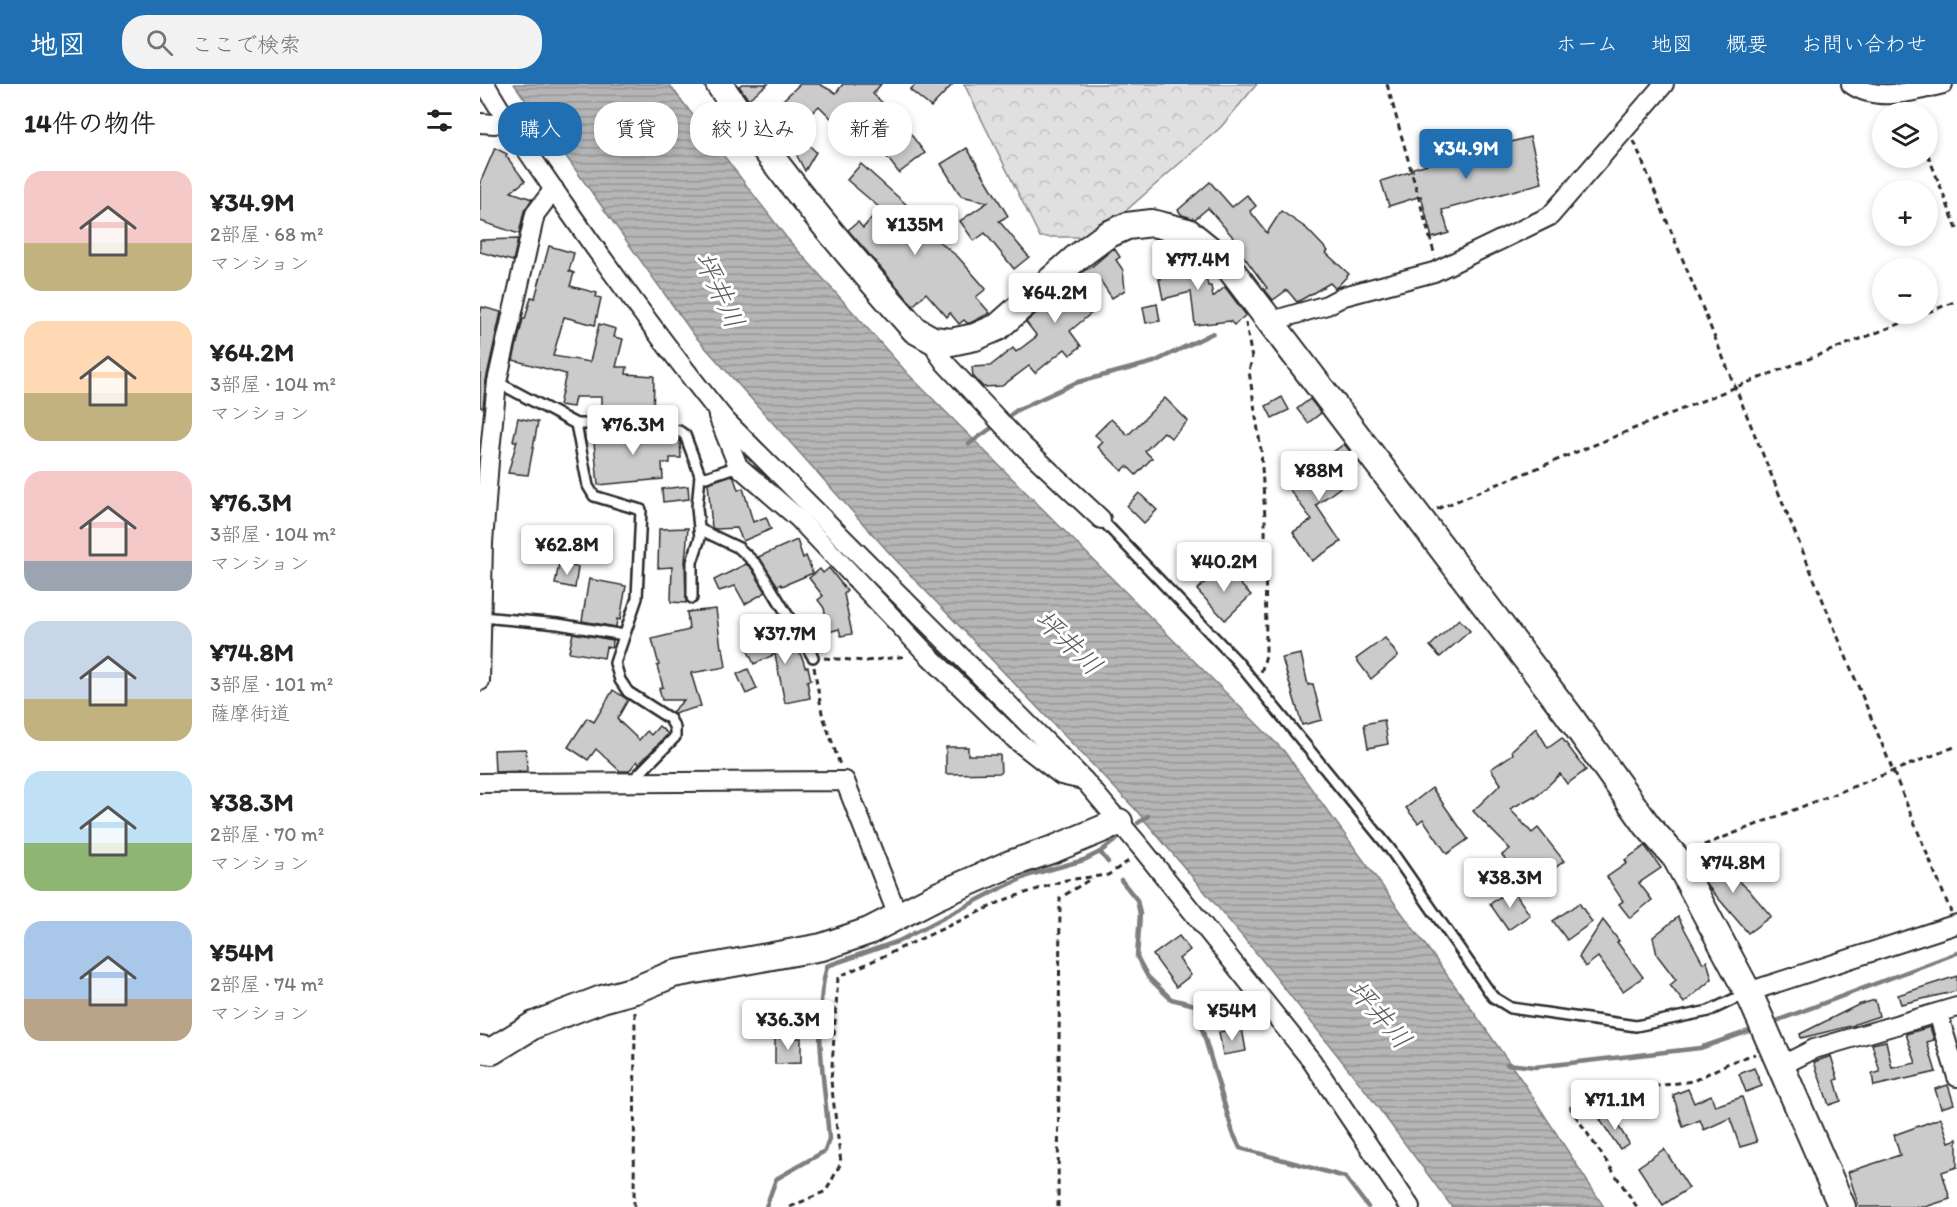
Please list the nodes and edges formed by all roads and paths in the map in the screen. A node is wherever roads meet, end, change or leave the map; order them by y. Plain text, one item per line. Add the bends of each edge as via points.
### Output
1 (484, 84) edge
2 (719, 84) edge
3 (1387, 84) edge
4 (1664, 84) edge
5 (1851, 84) edge
6 (1943, 84) edge
7 (1629, 123) junction
8 (1933, 168) edge
9 (554, 189) junction
10 (1957, 229) edge
11 (1439, 270) junction
12 (1957, 301) edge
13 (1938, 308) edge
14 (1272, 321) junction
15 (1898, 324) edge
16 (933, 340) junction
17 (489, 380) edge
18 (1736, 387) junction
19 (714, 406) junction
20 (576, 424) junction
21 (738, 466) junction
22 (700, 475) junction
23 (1101, 519) joint
24 (1420, 519) junction
25 (699, 529) junction
26 (692, 598) dead end
27 (482, 617) junction
28 (624, 635) junction
29 (927, 654) junction
30 (813, 657) junction
31 (480, 681) edge
32 (1257, 686) junction
33 (1957, 746) edge
34 (1894, 771) junction
35 (1084, 780) junction
36 (845, 781) junction
37 (631, 782) junction
38 (480, 783) edge
39 (1119, 822) junction
40 (1143, 850) junction
41 (1676, 858) junction
42 (1094, 877) junction
43 (898, 916) junction
44 (1957, 924) edge
45 (635, 990) junction
46 (1750, 996) junction
47 (1957, 1007) edge
48 (1938, 1012) junction
49 (480, 1049) edge
50 (1776, 1053) junction
51 (1957, 1078) edge
52 (633, 1207) edge
53 (790, 1207) edge
54 (1058, 1207) edge
55 (1410, 1207) edge
56 (1637, 1207) edge
57 (1842, 1207) edge

1 - 9 street
2 - 16 street via 810,209 915,330
3 - 11 path
4 - 7 street
5 - 6 street via 1865,91 1903,95
7 - 11 street via 1550,216
7 - 18 path via 1638,154
8 - 10 path
9 - 17 street via 535,214
9 - 19 street via 677,361
11 - 14 street
12 - 13 path
14 - 16 street via 1225,262 1188,232 1152,224 1127,226 1107,235 998,327 951,342
14 - 24 street
14 - 32 path via 1246,324 1265,518 1266,655
15 - 18 path
16 - 23 street via 945,363 1006,428
17 - 20 lane
17 - 27 street
18 - 24 path
18 - 34 path
19 - 21 street
19 - 35 street
20 - 22 lane via 636,424 679,431 685,435
20 - 28 lane via 588,486 594,496 641,510 637,598
21 - 22 lane via 706,477
21 - 29 street via 798,518
22 - 25 lane
23 - 32 lane
24 - 41 street via 1647,825
25 - 26 lane via 692,562
25 - 30 lane via 739,548 757,565
27 - 28 lane
27 - 31 street
28 - 37 lane via 615,663 620,680 628,692 670,720 675,728 675,737
29 - 30 path via 866,661
29 - 35 street via 1016,740 1061,775
30 - 36 path via 822,713
32 - 46 lane via 1390,849 1493,997 1511,1008 1636,1026 1708,1011
33 - 34 path
34 - 41 path
34 - 44 path
35 - 39 street
36 - 37 street
36 - 43 street
37 - 38 street
39 - 40 street
39 - 43 street via 1010,864
40 - 42 path via 1108,875
40 - 55 street via 1311,1060
41 - 46 street
42 - 53 path via 1065,880 1006,899 838,977 831,1081 841,1163 826,1191
42 - 54 path via 1060,898
43 - 45 street via 822,947 673,974
44 - 46 street
45 - 49 street via 534,1025 492,1051
45 - 52 path
46 - 50 street
47 - 48 street
48 - 50 street via 1814,1049
48 - 51 street
50 - 56 path via 1731,1062 1694,1081 1578,1097 1571,1102
50 - 57 street

